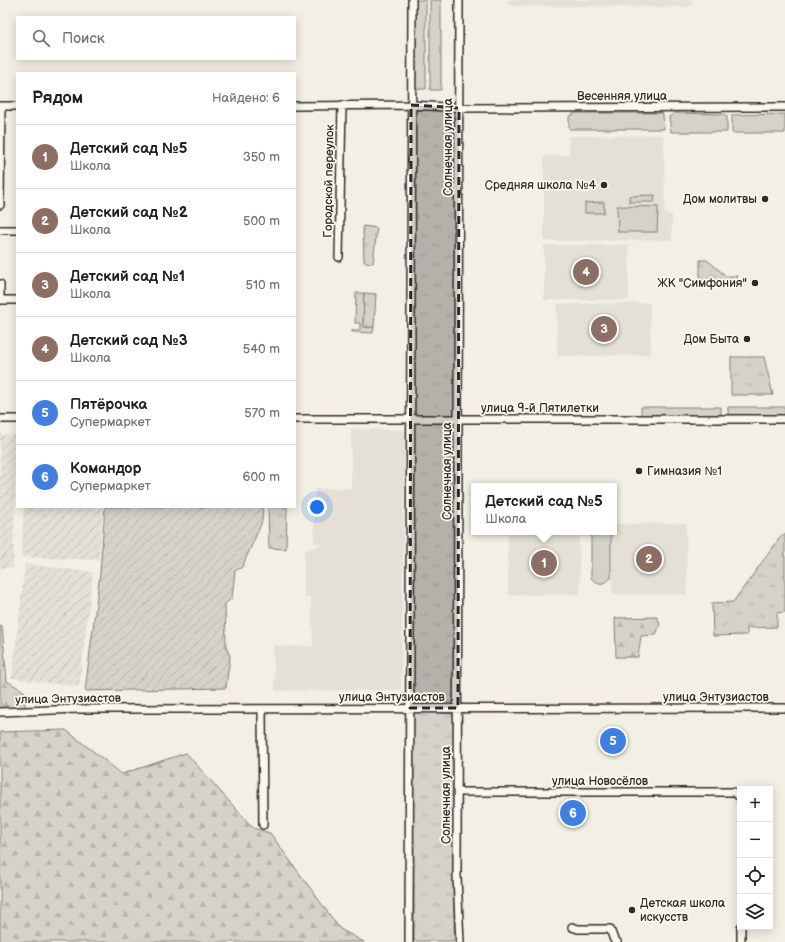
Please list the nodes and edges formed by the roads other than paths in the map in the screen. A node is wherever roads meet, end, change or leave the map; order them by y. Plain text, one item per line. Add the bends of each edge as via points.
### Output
1 (412, 0) edge
2 (459, 0) edge
3 (342, 105) junction
4 (411, 105) junction
5 (1, 106) edge
6 (16, 106) edge
7 (296, 106) edge
8 (785, 107) edge
9 (459, 108) junction
10 (0, 205) edge
11 (0, 230) edge
12 (16, 230) edge
13 (339, 257) dead end
14 (0, 284) edge
15 (0, 300) edge
16 (16, 300) edge
17 (0, 419) edge
18 (16, 419) edge
19 (296, 419) edge
20 (410, 419) junction
21 (458, 419) junction
22 (785, 419) edge
23 (410, 708) junction
24 (458, 708) junction
25 (785, 708) edge
26 (262, 709) junction
27 (0, 712) edge
28 (458, 792) junction
29 (737, 795) edge
30 (262, 825) dead end
31 (572, 927) dead end
32 (741, 930) edge
33 (409, 942) edge
34 (460, 942) edge
35 (617, 942) edge
36 (742, 942) edge

1 - 4 street
2 - 9 street, Солнечная улица
3 - 4 street, Весенняя улица
3 - 7 street, Весенняя улица
3 - 13 street, Городской переулок
4 - 9 street, Весенняя улица
4 - 20 street
5 - 6 street
5 - 10 street
8 - 9 street, Весенняя улица
9 - 21 street, Солнечная улица
11 - 12 street
14 - 15 street
15 - 16 street
17 - 18 street
19 - 20 street, улица 9-й Пятилетки
20 - 21 street, улица 9-й Пятилетки
20 - 23 street
21 - 22 street, улица 9-й Пятилетки
21 - 24 street, Солнечная улица
23 - 24 street, улица Энтузиастов
23 - 26 street, улица Энтузиастов
23 - 33 street
24 - 25 street, улица Энтузиастов
24 - 28 street, Солнечная улица
26 - 27 street, улица Энтузиастов via 78,709
26 - 30 street
28 - 29 street, улица Новосёлов via 733,792
28 - 34 street, Солнечная улица via 457,877
31 - 35 street via 610,929
32 - 36 street

